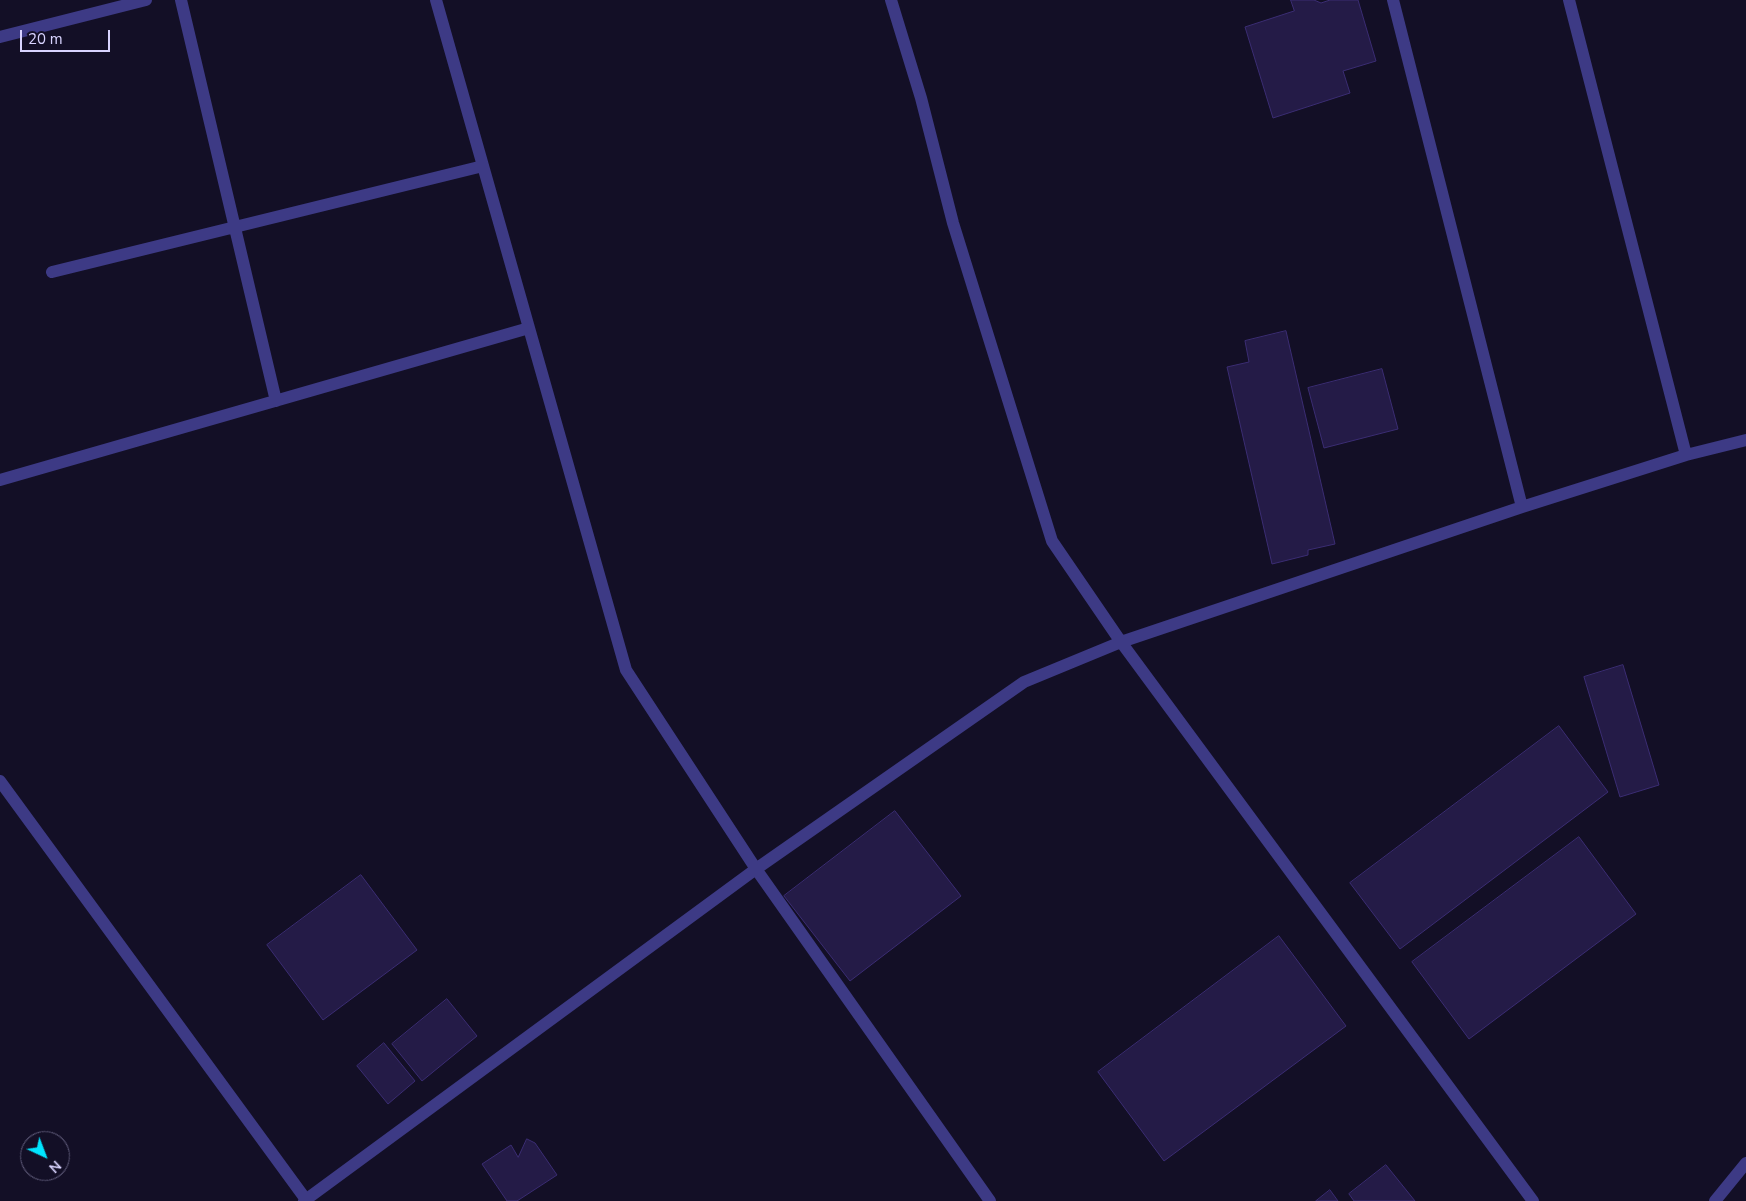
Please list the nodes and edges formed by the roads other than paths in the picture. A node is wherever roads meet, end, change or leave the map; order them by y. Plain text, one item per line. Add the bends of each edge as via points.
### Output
1 (146, 0) edge
2 (181, 0) edge
3 (436, 0) edge
4 (892, 0) edge
5 (1393, 0) edge
6 (1569, 0) edge
7 (0, 38) edge
8 (483, 166) junction
9 (235, 227) junction
10 (52, 272) dead end
11 (529, 328) junction
12 (276, 401) junction
13 (1746, 440) edge
14 (1686, 455) junction
15 (0, 480) edge
16 (1522, 507) junction
17 (1121, 642) junction
18 (0, 781) edge
19 (756, 869) junction
20 (1746, 1163) edge
21 (306, 1201) edge
22 (990, 1201) edge
23 (1533, 1201) edge
24 (1715, 1201) edge

1 - 7 lane
2 - 9 lane
3 - 8 lane
4 - 17 lane via 922,98 953,223 1052,541
5 - 16 lane
6 - 14 lane
8 - 9 lane
8 - 11 lane
9 - 10 lane
9 - 12 lane
11 - 12 lane
11 - 19 lane via 626,670
12 - 15 lane
13 - 14 lane
14 - 16 lane
16 - 17 lane
17 - 19 lane via 1024,682
17 - 23 lane
18 - 21 lane
19 - 21 lane
19 - 22 lane
20 - 24 lane

